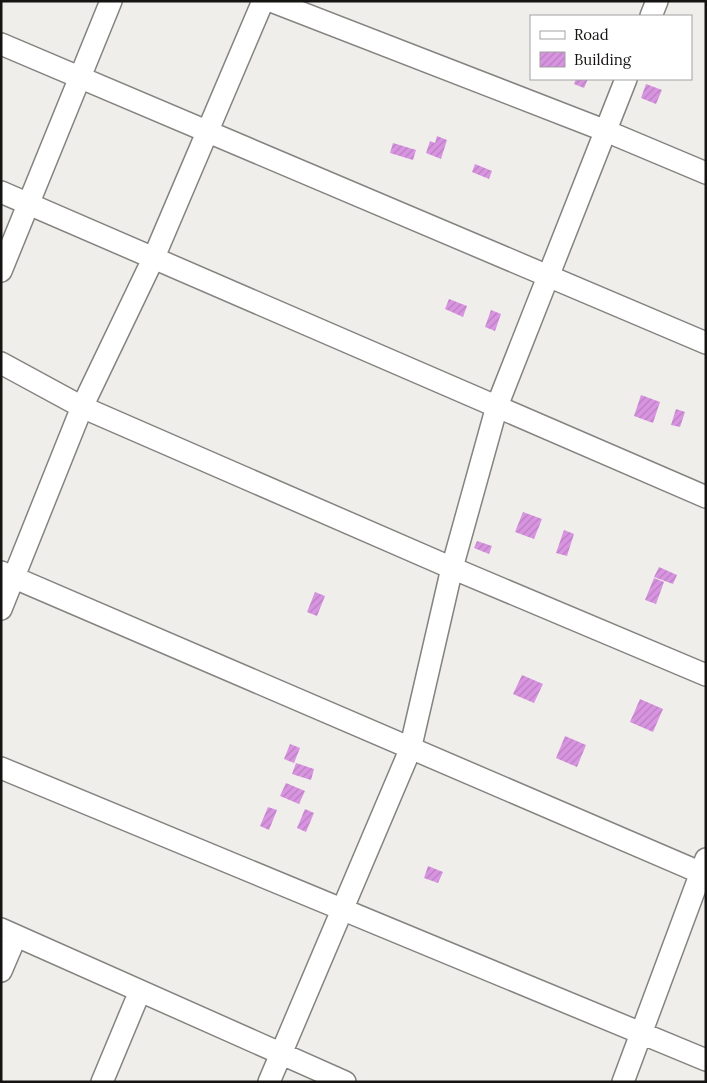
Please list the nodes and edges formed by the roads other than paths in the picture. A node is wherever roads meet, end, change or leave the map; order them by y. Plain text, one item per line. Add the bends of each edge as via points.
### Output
1 (111, 1) edge
2 (263, 1) edge
3 (271, 1) edge
4 (657, 1) edge
5 (651, 15) edge
6 (1, 44) edge
7 (80, 78) junction
8 (626, 80) edge
9 (208, 131) junction
10 (606, 131) junction
11 (706, 173) edge
12 (1, 192) edge
13 (29, 204) junction
14 (154, 257) junction
15 (1, 271) edge
16 (548, 276) junction
17 (706, 343) edge
18 (1, 363) edge
19 (497, 406) junction
20 (82, 407) junction
21 (706, 497) edge
22 (452, 568) junction
23 (7, 575) edge
24 (1, 608) edge
25 (706, 675) edge
26 (410, 750) junction
27 (1, 768) edge
28 (704, 869) edge
29 (342, 910) junction
30 (9, 933) edge
31 (1, 971) edge
32 (140, 991) junction
33 (641, 1033) junction
34 (281, 1053) junction
35 (706, 1060) edge
36 (102, 1082) edge
37 (269, 1082) edge
38 (345, 1082) edge
39 (623, 1082) edge

1 - 7 street
2 - 9 street
3 - 10 street
4 - 5 street
6 - 7 street
7 - 9 street
7 - 13 street
8 - 10 street
9 - 14 street
9 - 16 street
10 - 11 street
10 - 16 street
12 - 13 street
13 - 14 street
13 - 15 street
14 - 19 street
14 - 20 street
16 - 17 street
16 - 19 street
18 - 20 street
19 - 21 street
19 - 22 street
20 - 22 street
20 - 23 street
22 - 25 street
22 - 26 street
23 - 24 street
23 - 26 street
26 - 28 street
26 - 29 street
27 - 29 street
28 - 33 street
29 - 33 street
29 - 34 street
30 - 31 street
30 - 32 street
32 - 34 street
32 - 36 street
33 - 35 street
33 - 39 street
34 - 37 street
34 - 38 street

